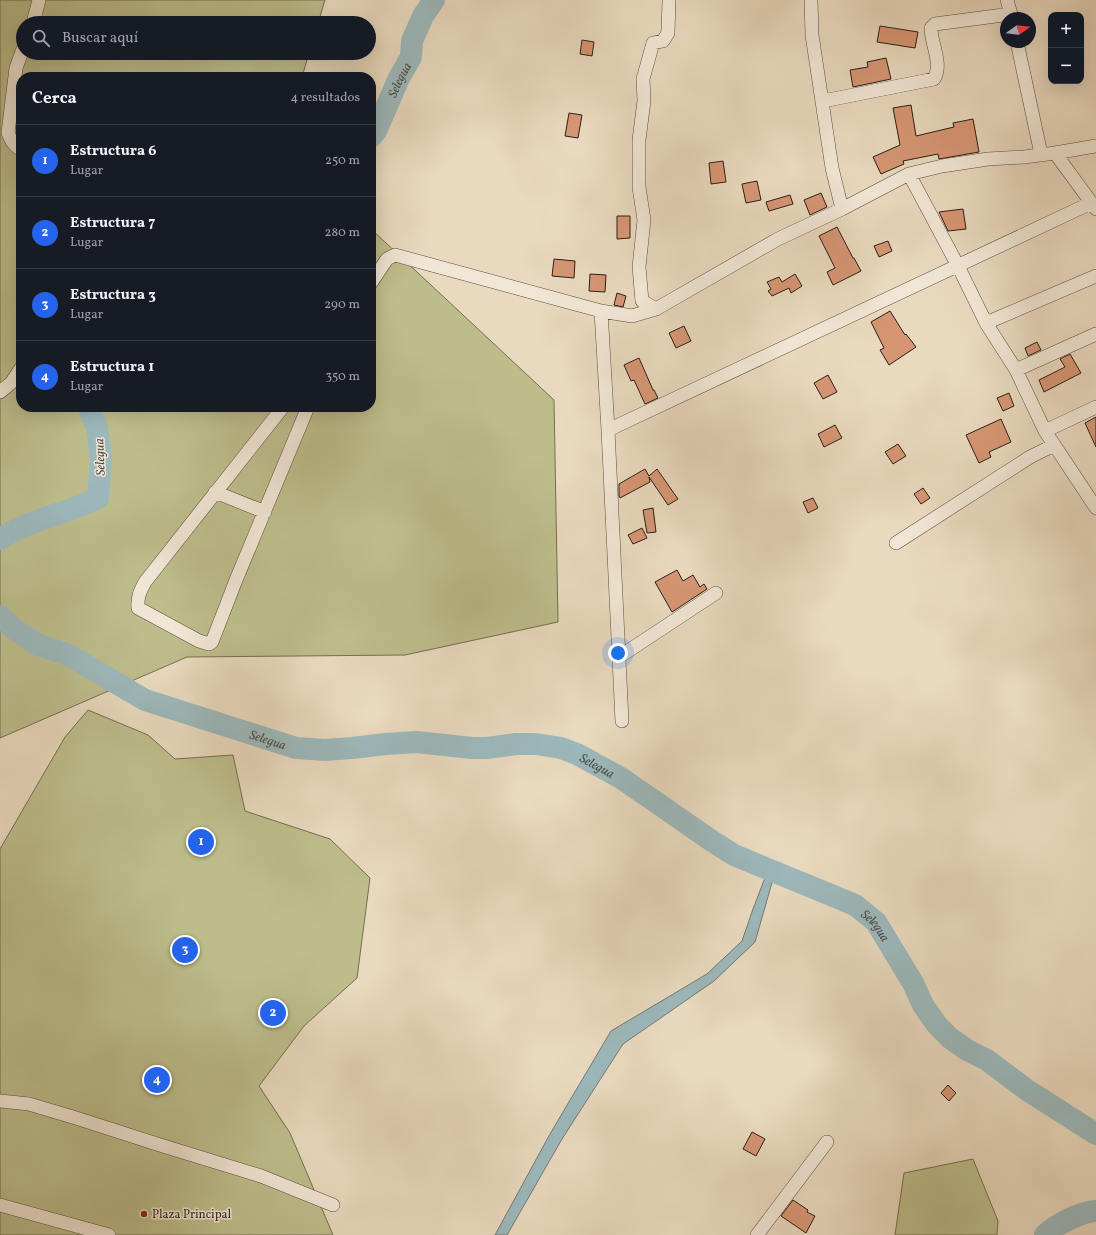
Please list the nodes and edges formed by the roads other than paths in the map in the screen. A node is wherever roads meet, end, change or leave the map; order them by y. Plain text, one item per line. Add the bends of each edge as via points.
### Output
1 (39, 0) edge
2 (669, 0) edge
3 (811, 0) edge
4 (1007, 0) edge
5 (1011, 12) edge
6 (35, 16) edge
7 (1000, 17) edge
8 (1018, 48) edge
9 (19, 60) edge
10 (823, 102) junction
11 (1096, 146) edge
12 (16, 147) edge
13 (1055, 153) junction
14 (1041, 154) junction
15 (909, 174) junction
16 (1094, 206) edge
17 (842, 209) junction
18 (958, 266) junction
19 (376, 276) edge
20 (1096, 276) edge
21 (656, 309) junction
22 (601, 311) junction
23 (986, 323) junction
24 (1096, 334) edge
25 (1016, 370) junction
26 (16, 376) edge
27 (0, 392) edge
28 (1096, 407) edge
29 (279, 412) edge
30 (306, 412) edge
31 (608, 430) junction
32 (1045, 431) junction
33 (1054, 445) junction
34 (215, 492) junction
35 (1096, 508) edge
36 (265, 512) junction
37 (896, 542) dead end
38 (716, 593) dead end
39 (619, 657) junction
40 (622, 720) dead end
41 (0, 1101) edge
42 (826, 1142) dead end
43 (0, 1205) edge
44 (334, 1205) dead end
45 (108, 1235) edge
46 (757, 1235) edge

1 - 6 street
2 - 21 street via 668,33 663,41 653,43 643,79 644,101 639,140 639,187 644,220 639,267 640,287 642,301
3 - 10 street via 812,35
4 - 5 street
7 - 10 street via 935,24 931,28 938,66 934,79
8 - 14 street
9 - 12 street via 8,133
10 - 17 street via 832,168
11 - 13 street
13 - 14 street
13 - 16 street
14 - 15 street via 988,159
15 - 17 street
15 - 18 street
16 - 18 street
17 - 21 street via 778,239
18 - 23 street
18 - 31 street
19 - 22 street via 387,259 395,255
20 - 23 street
21 - 22 street via 632,316
22 - 31 street
23 - 25 street
24 - 25 street
25 - 32 street
26 - 27 street
28 - 32 street
29 - 34 street
30 - 36 street
31 - 39 street
32 - 33 street
33 - 35 street
33 - 37 street via 1030,457
34 - 36 street
34 - 36 street via 145,582 137,601 138,608 199,641 209,644 212,642
38 - 39 street
39 - 40 street
41 - 44 street via 29,1104 76,1118 261,1176
42 - 46 street
43 - 45 street

